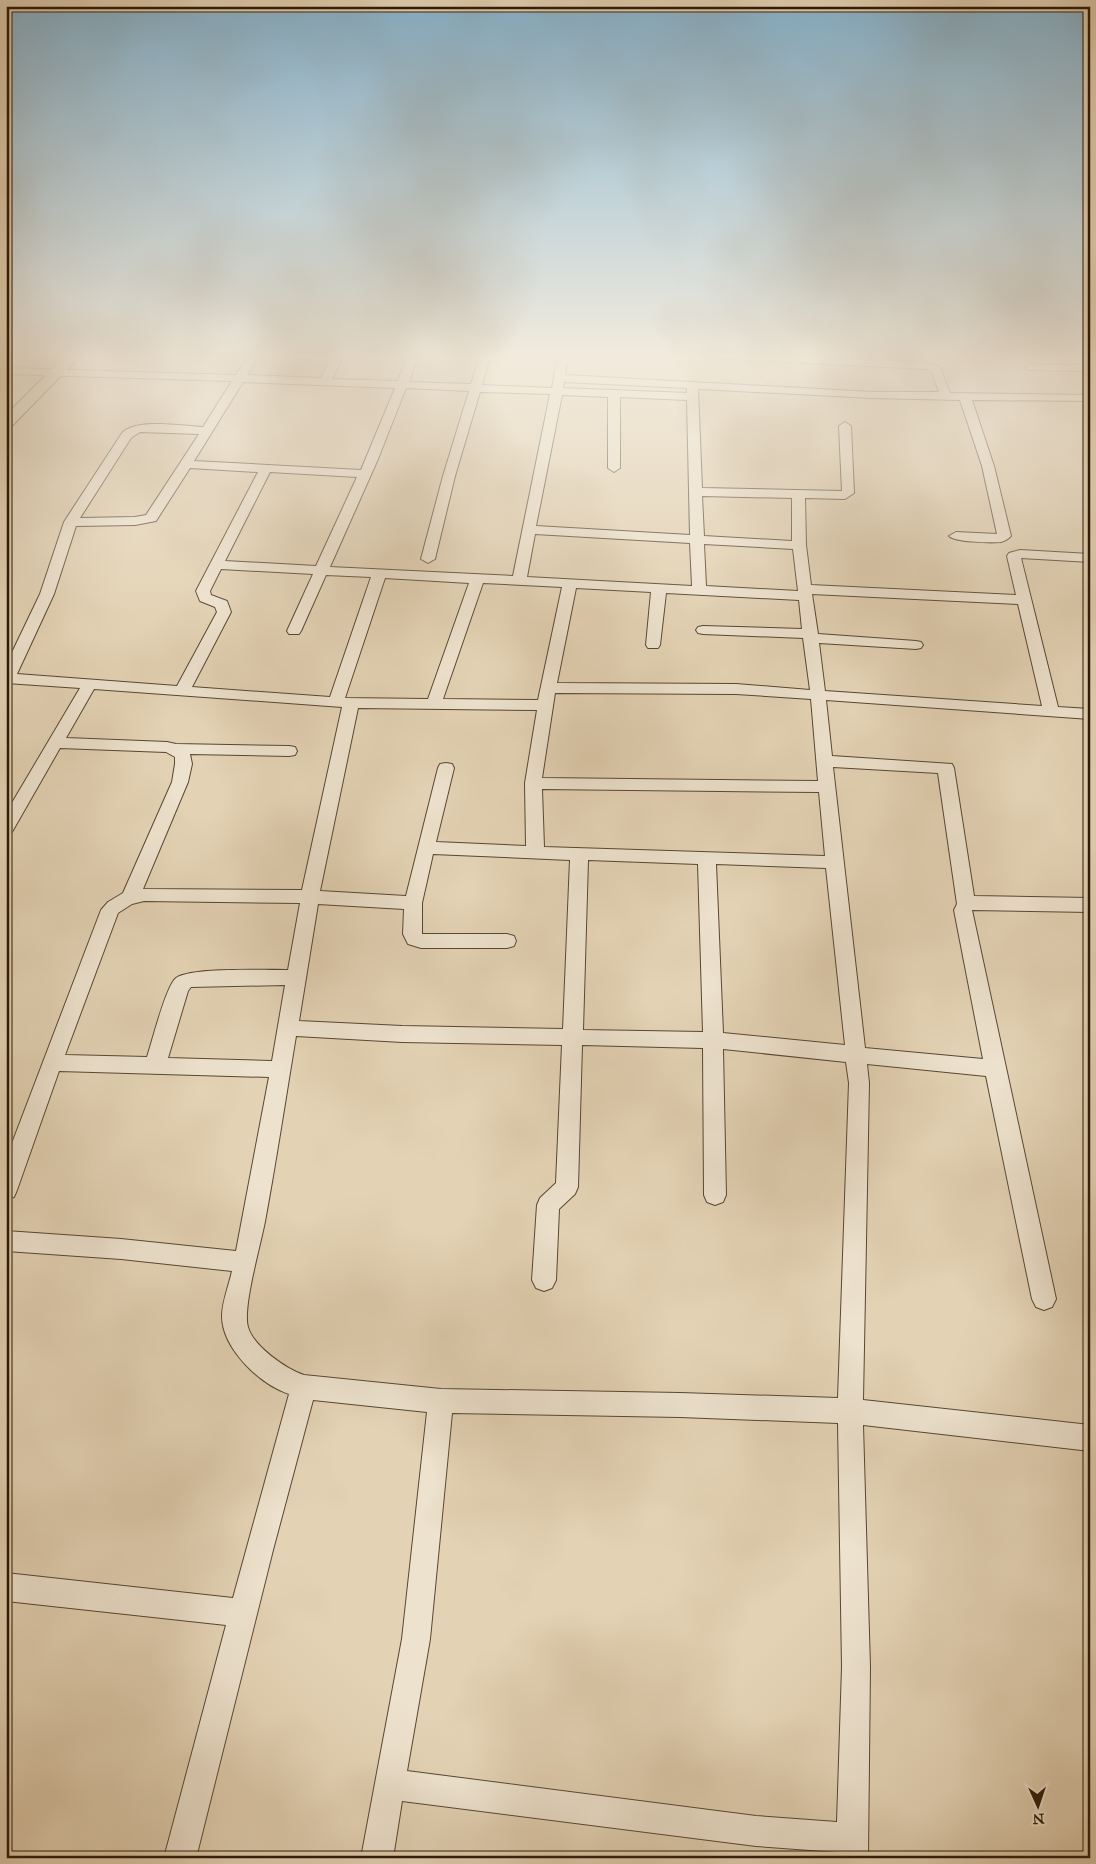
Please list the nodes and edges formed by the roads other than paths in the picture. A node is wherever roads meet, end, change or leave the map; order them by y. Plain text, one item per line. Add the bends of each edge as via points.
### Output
1 (123, 441) edge
2 (200, 441) edge
3 (379, 441) edge
4 (459, 441) edge
5 (546, 441) edge
6 (614, 441) edge
7 (698, 441) edge
8 (846, 441) edge
9 (980, 441) edge
10 (186, 464) junction
11 (266, 468) junction
12 (614, 468) dead end
13 (365, 474) junction
14 (695, 492) junction
15 (798, 495) junction
16 (71, 522) junction
17 (529, 530) junction
18 (956, 536) dead end
19 (696, 539) junction
20 (799, 544) junction
21 (1090, 558) edge
22 (428, 559) dead end
23 (216, 565) junction
24 (322, 571) junction
25 (379, 574) junction
26 (478, 578) junction
27 (519, 580) junction
28 (570, 584) junction
29 (659, 588) junction
30 (698, 590) junction
31 (805, 593) junction
32 (1025, 600) junction
33 (703, 630) dead end
34 (294, 631) dead end
35 (811, 636) junction
36 (916, 645) dead end
37 (653, 646) dead end
38 (7, 678) edge
39 (89, 684) junction
40 (548, 688) junction
41 (182, 691) junction
42 (818, 695) junction
43 (343, 702) junction
44 (434, 704) junction
45 (546, 705) junction
46 (1051, 712) junction
47 (1090, 714) edge
48 (55, 743) junction
49 (177, 749) junction
50 (289, 751) dead end
51 (824, 761) junction
52 (446, 768) dead end
53 (533, 783) junction
54 (827, 787) junction
55 (6, 828) edge
56 (426, 848) junction
57 (535, 852) junction
58 (580, 854) junction
59 (707, 858) junction
60 (834, 862) junction
61 (131, 896) junction
62 (310, 897) junction
63 (413, 903) junction
64 (966, 904) junction
65 (1090, 905) edge
66 (507, 941) dead end
67 (296, 977) junction
68 (287, 1028) junction
69 (572, 1037) junction
70 (714, 1040) junction
71 (856, 1053) junction
72 (52, 1064) junction
73 (155, 1066) junction
74 (995, 1068) junction
75 (280, 1069) junction
76 (6, 1190) edge
77 (715, 1195) dead end
78 (6, 1241) edge
79 (246, 1262) junction
80 (544, 1280) dead end
81 (1044, 1300) dead end
82 (304, 1387) junction
83 (441, 1401) junction
84 (850, 1411) junction
85 (1090, 1438) edge
86 (6, 1587) edge
87 (242, 1613) junction
88 (389, 1784) junction
89 (852, 1848) edge
90 (180, 1858) edge
91 (377, 1858) edge

1 - 16 street
2 - 10 street
3 - 13 street
4 - 22 street
5 - 17 street
6 - 12 street
7 - 14 street
8 - 15 street via 848,493 844,496
9 - 18 street via 1004,536
10 - 11 street
10 - 16 street via 151,518
11 - 13 street
11 - 23 street
13 - 24 street
14 - 15 street
14 - 19 street
15 - 20 street
16 - 38 street via 47,594
17 - 19 street
17 - 27 street
19 - 20 street
19 - 30 street
20 - 31 street
21 - 32 street via 1016,554
23 - 24 street
23 - 41 street via 202,591 205,598 222,604 224,612
24 - 25 street
24 - 34 street
25 - 26 street
25 - 43 street
26 - 27 street
26 - 44 street
27 - 28 street
28 - 29 street
28 - 40 street
29 - 30 street
29 - 37 street
30 - 31 street
31 - 32 street
31 - 35 street
32 - 46 street
33 - 35 street
35 - 36 street
35 - 42 street
38 - 39 street
39 - 41 street
39 - 48 street
40 - 42 street via 736,689
40 - 45 street
41 - 43 street
42 - 46 street
42 - 51 street
43 - 44 street
43 - 62 street
44 - 45 street
45 - 53 street
46 - 47 street
48 - 49 street
48 - 55 street
49 - 50 street
49 - 61 street via 185,762 180,782
51 - 54 street
51 - 64 street via 946,768
52 - 56 street
53 - 54 street
53 - 57 street
54 - 60 street
56 - 57 street
56 - 63 street
57 - 58 street
58 - 59 street
58 - 69 street
59 - 60 street
59 - 70 street
60 - 71 street
61 - 62 street
61 - 72 street via 110,910
62 - 63 street
62 - 67 street
63 - 66 street via 412,934 415,939
64 - 65 street
64 - 74 street via 963,910
67 - 68 street
67 - 73 street via 194,979 184,982 179,988
68 - 69 street
68 - 75 street
69 - 70 street
69 - 80 street via 567,1187 548,1205
70 - 71 street
70 - 77 street
71 - 74 street
71 - 84 street via 859,1101
72 - 73 street
72 - 76 street
73 - 75 street
74 - 81 street
75 - 79 street
78 - 79 street
79 - 82 street via 234,1316 242,1343 285,1381
82 - 83 street
82 - 87 street
83 - 84 street
83 - 88 street via 416,1639
84 - 85 street
84 - 89 street via 856,1667
86 - 87 street
87 - 90 street
88 - 89 street via 756,1831
88 - 91 street

